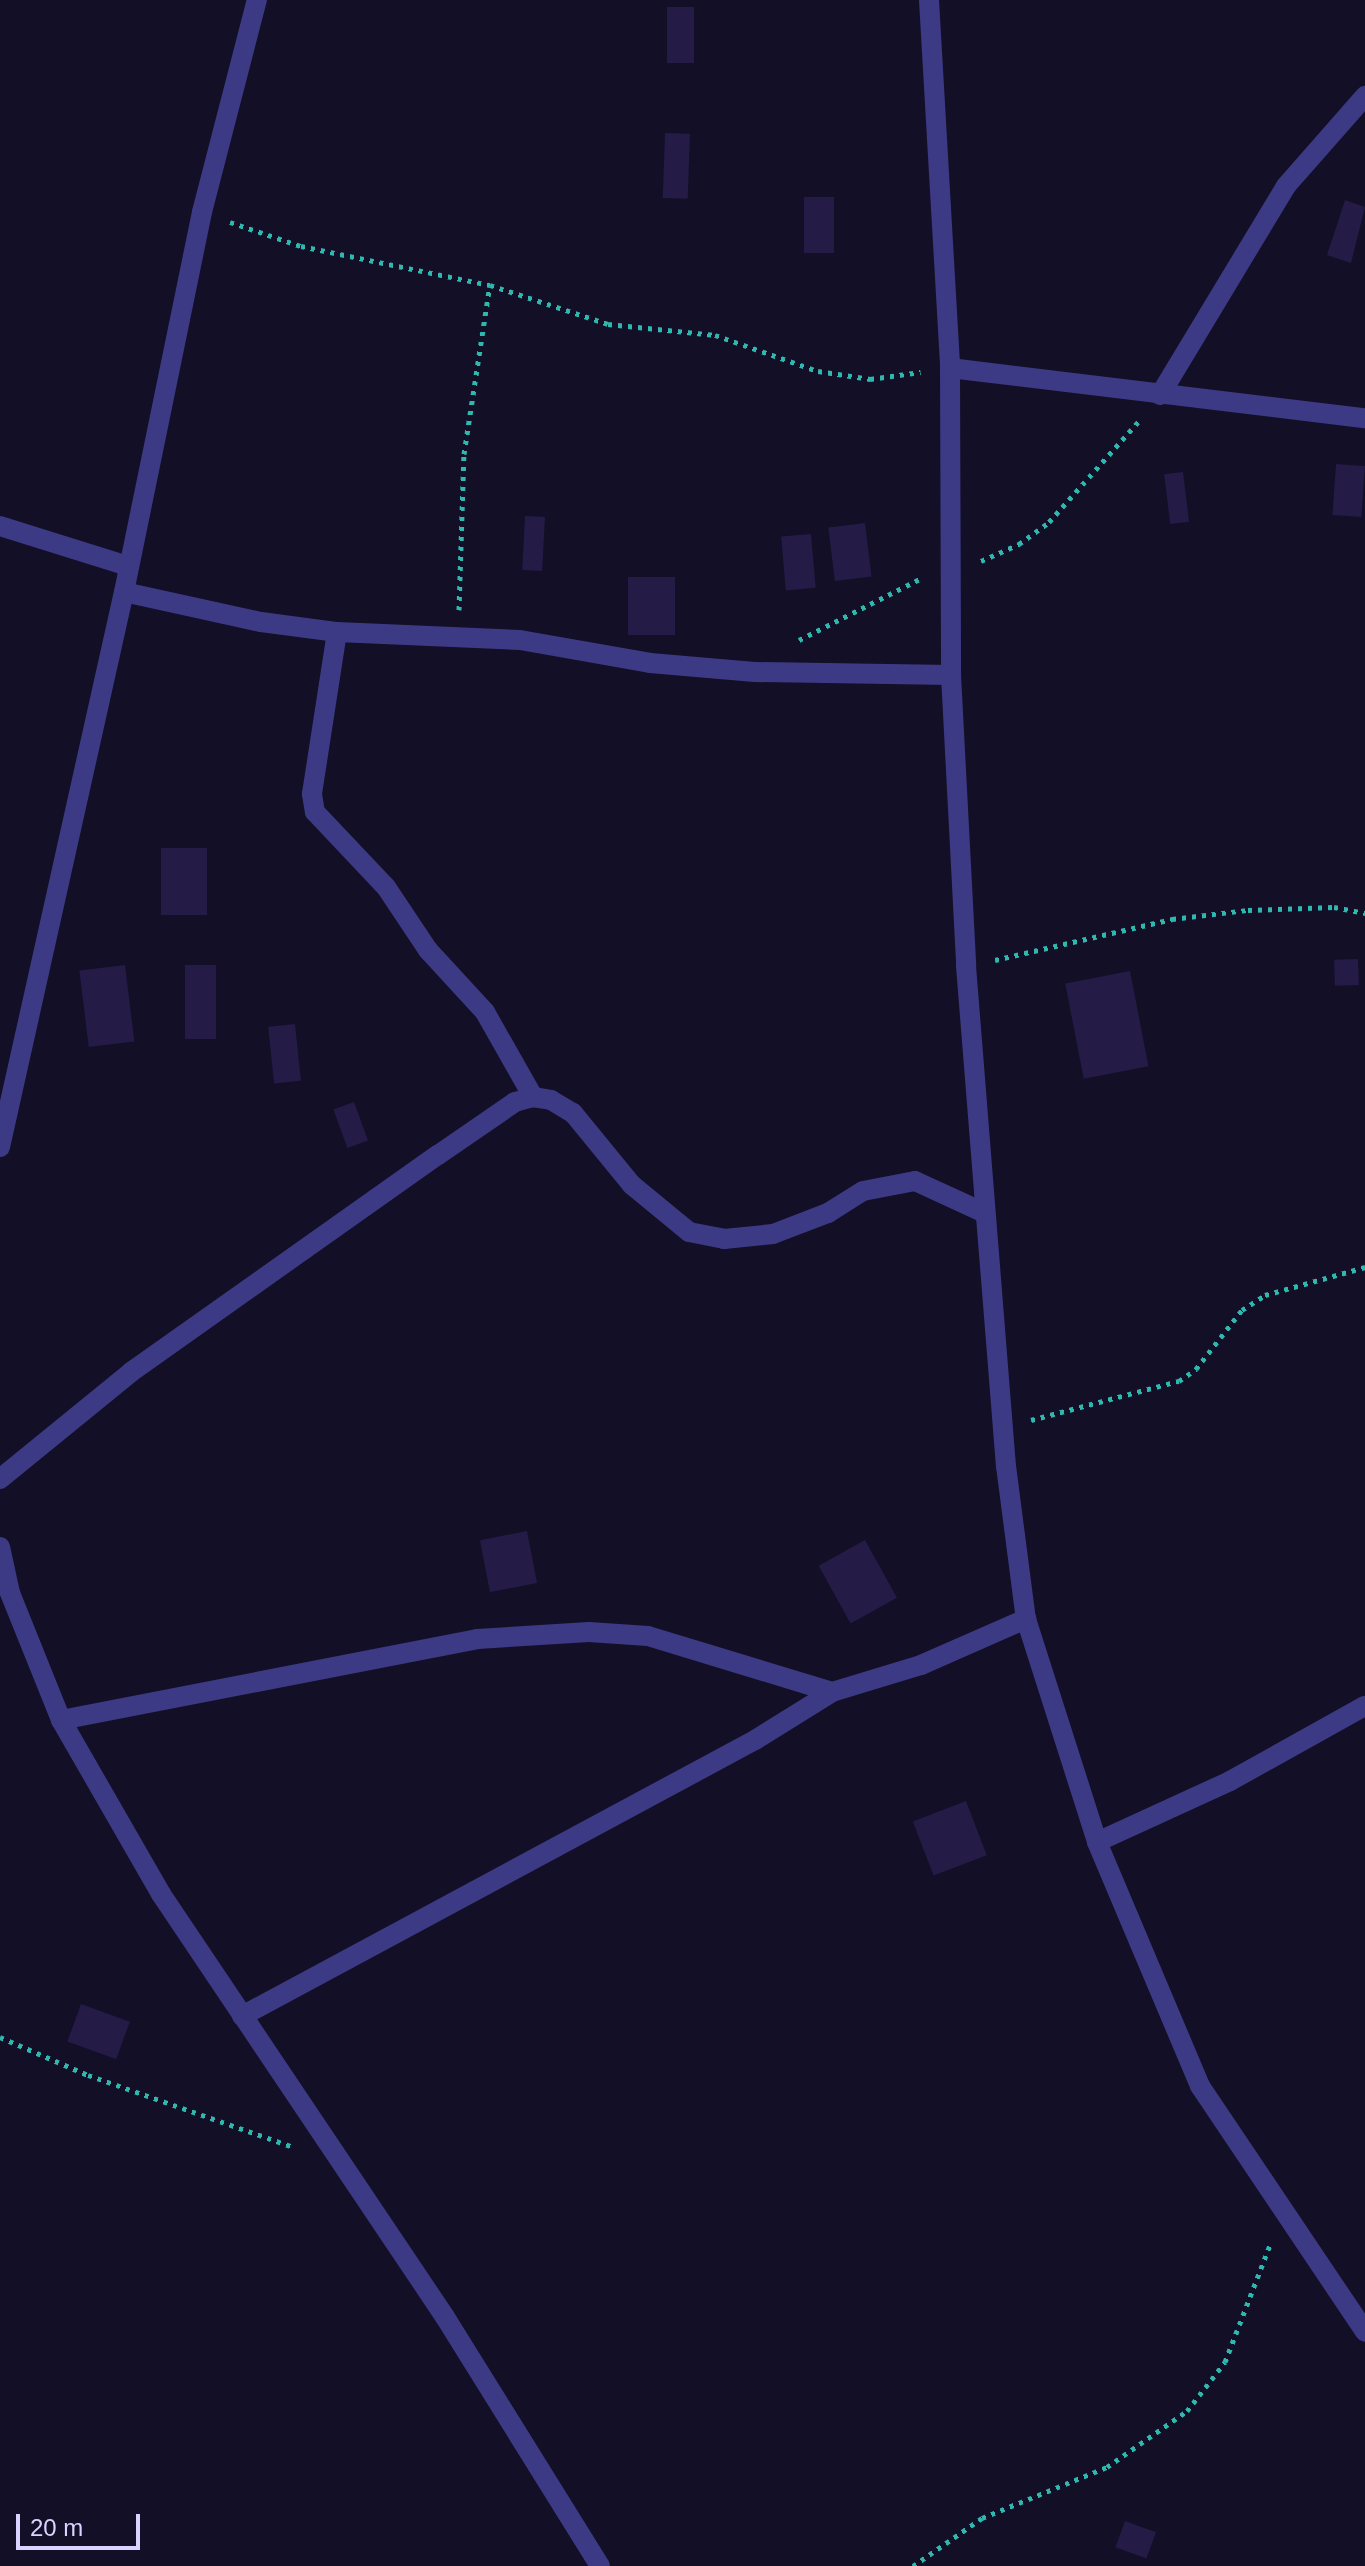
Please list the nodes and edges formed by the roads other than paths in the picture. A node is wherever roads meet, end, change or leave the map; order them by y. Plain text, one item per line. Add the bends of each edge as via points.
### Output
1 (257, 0) edge
2 (929, 0) edge
3 (1365, 96) edge
4 (950, 368) junction
5 (1160, 395) junction
6 (1365, 418) edge
7 (0, 526) edge
8 (128, 566) junction
9 (124, 592) junction
10 (337, 632) junction
11 (951, 675) junction
12 (533, 1097) junction
13 (0, 1147) edge
14 (985, 1213) junction
15 (0, 1479) edge
16 (0, 1547) edge
17 (5, 1598) edge
18 (1026, 1619) junction
19 (832, 1692) junction
20 (1365, 1706) edge
21 (61, 1720) junction
22 (1097, 1842) junction
23 (242, 2016) junction
24 (1365, 2332) edge
25 (600, 2566) edge

1 - 8 street via 202,212
2 - 4 street
3 - 5 street via 1286,186
4 - 5 street
4 - 11 street
5 - 6 street
7 - 8 street
8 - 9 street
9 - 10 street via 261,622
9 - 13 street
10 - 11 street via 458,635 650,663 755,672
10 - 12 street via 317,756 315,812 386,887 428,950 485,1012
11 - 14 street
12 - 14 street via 573,1113 632,1185 689,1232 724,1239 773,1234 828,1213 874,1187 915,1181
12 - 15 street via 515,1102 131,1372
14 - 18 street
16 - 17 street
17 - 21 street
18 - 19 street via 921,1665
18 - 22 street
19 - 21 street via 648,1636 589,1632 477,1639
19 - 23 street via 755,1740
20 - 22 street via 1230,1781
21 - 23 street via 161,1894
22 - 24 street via 1200,2086
23 - 25 street via 445,2317

